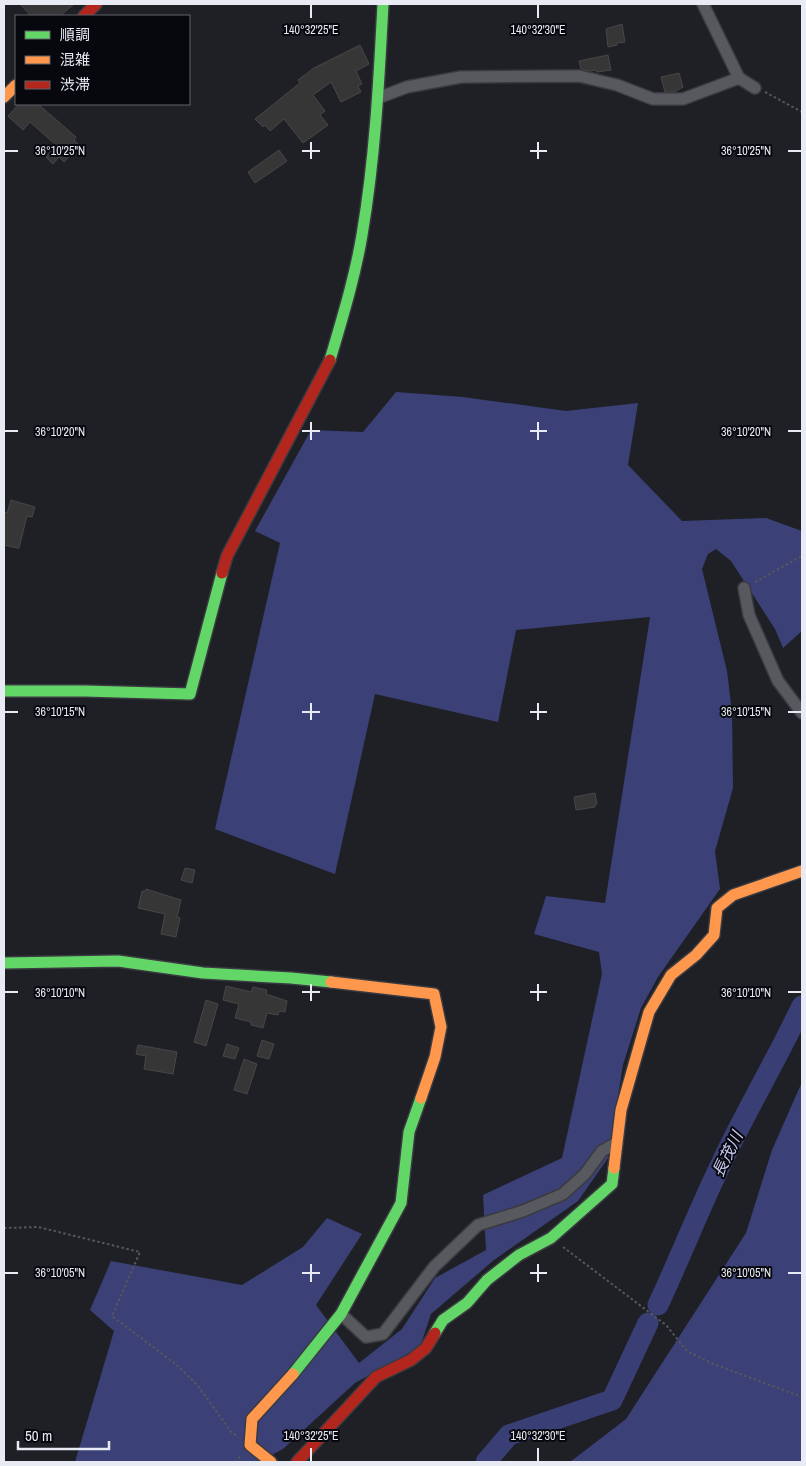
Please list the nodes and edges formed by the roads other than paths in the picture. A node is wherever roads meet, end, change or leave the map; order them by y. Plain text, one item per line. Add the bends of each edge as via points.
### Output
1 (96, 4) edge
2 (383, 4) edge
3 (703, 4) edge
4 (85, 15) edge
5 (740, 78) junction
6 (15, 86) edge
7 (755, 88) road end
8 (4, 97) edge
9 (378, 98) junction
10 (744, 588) road end
11 (4, 691) edge
12 (802, 713) edge
13 (802, 872) edge
14 (4, 962) edge
15 (616, 1143) junction
16 (341, 1314) junction
17 (271, 1462) edge
18 (297, 1462) edge

1 - 4 street
2 - 9 street
3 - 5 street
5 - 7 street
5 - 9 street via 683,99 653,99 617,85 580,76 461,78 408,87
6 - 8 street
9 - 11 street via 362,236 329,364 227,556 190,694
10 - 12 street via 749,616 778,681
13 - 15 street via 733,895 717,908 714,935 671,975 649,1012 621,1110
14 - 16 street via 118,961 203,973 291,978 434,994 441,1027 435,1057 409,1132 401,1203
15 - 16 street via 602,1151 585,1174 563,1194 478,1225 434,1267 383,1334 366,1338
15 - 18 street via 612,1184 551,1238 520,1255 487,1280 467,1303 443,1320 426,1348 411,1360 376,1378
16 - 17 street via 252,1419 250,1445

